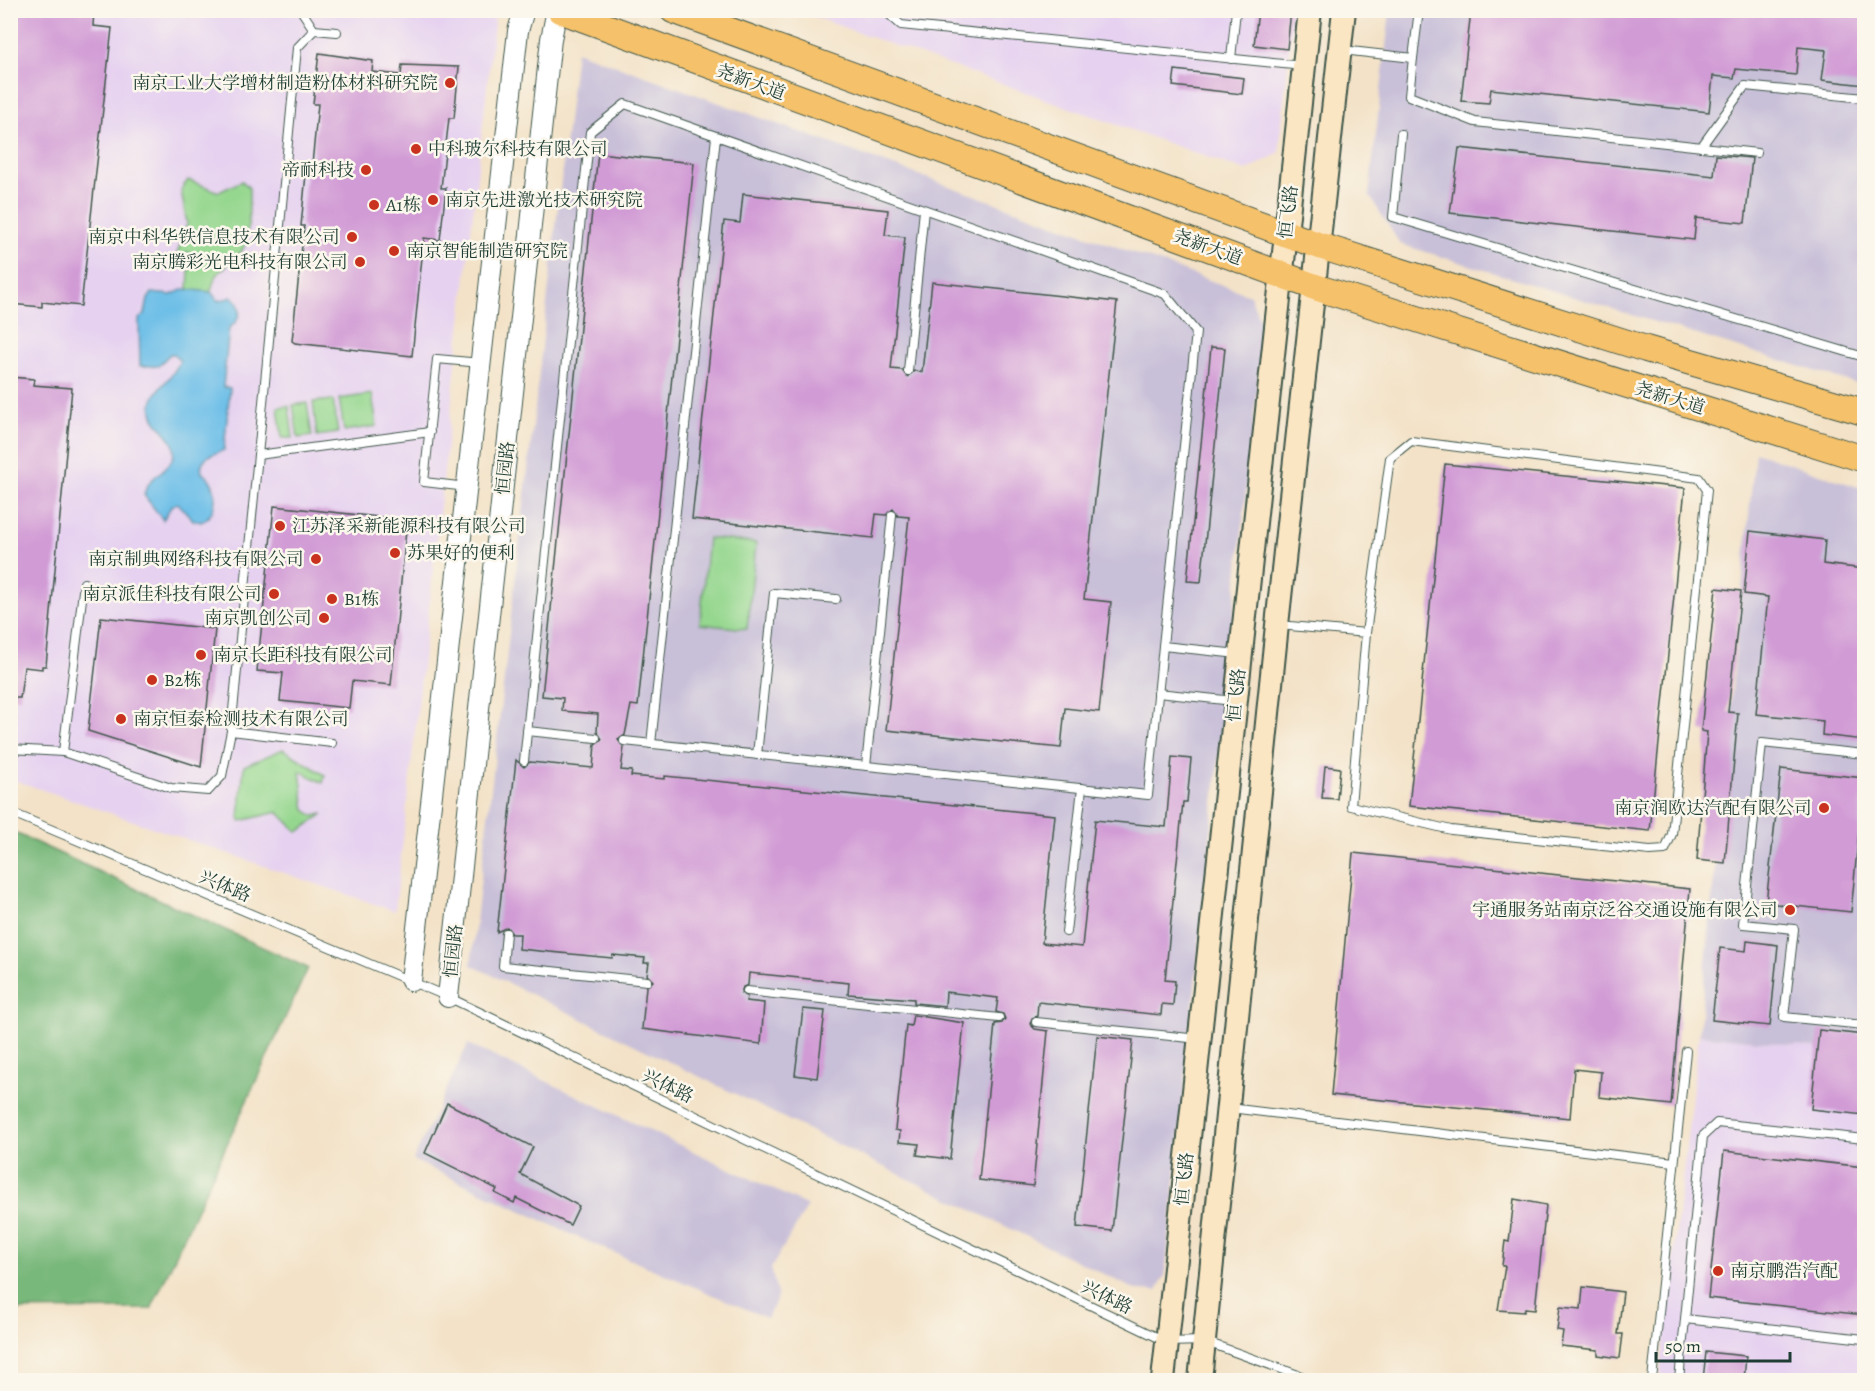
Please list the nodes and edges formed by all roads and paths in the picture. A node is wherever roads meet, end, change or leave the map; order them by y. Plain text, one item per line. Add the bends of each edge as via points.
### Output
1 (302, 10) edge
2 (524, 10) edge
3 (559, 10) edge
4 (673, 10) edge
5 (884, 10) edge
6 (1236, 10) edge
7 (1310, 10) edge
8 (1344, 10) edge
9 (1419, 10) edge
10 (314, 30) junction
11 (337, 32) dead end
12 (1340, 49) junction
13 (1413, 58) junction
14 (1231, 59) junction
15 (1304, 66) junction
16 (1864, 98) edge
17 (1401, 134) dead end
18 (716, 136) junction
19 (1701, 147) junction
20 (1757, 153) dead end
21 (924, 210) junction
22 (1286, 234) junction
23 (1320, 246) junction
24 (1281, 273) junction
25 (1315, 287) junction
26 (1864, 357) edge
27 (482, 363) junction
28 (908, 370) dead end
29 (1864, 412) edge
30 (430, 432) junction
31 (258, 455) junction
32 (1864, 459) edge
33 (504, 482) junction
34 (469, 483) junction
35 (892, 515) dead end
36 (84, 583) dead end
37 (836, 599) dead end
38 (1277, 625) junction
39 (1366, 633) junction
40 (1163, 646) junction
41 (1240, 654) junction
42 (1158, 693) junction
43 (1235, 701) junction
44 (231, 731) junction
45 (527, 731) junction
46 (596, 738) dead end
47 (624, 741) dead end
48 (332, 743) dead end
49 (651, 744) junction
50 (10, 749) edge
51 (63, 752) junction
52 (1864, 754) edge
53 (757, 755) junction
54 (524, 761) dead end
55 (866, 766) junction
56 (1082, 788) junction
57 (10, 812) edge
58 (1066, 932) dead end
59 (506, 933) dead end
60 (411, 981) junction
61 (647, 981) dead end
62 (747, 991) dead end
63 (448, 997) junction
64 (999, 1018) dead end
65 (1036, 1022) dead end
66 (1864, 1025) edge
67 (1199, 1039) junction
68 (1686, 1051) dead end
69 (1228, 1108) junction
70 (1864, 1139) edge
71 (1674, 1162) junction
72 (1685, 1319) junction
73 (1864, 1340) edge
74 (1204, 1341) junction
75 (1167, 1342) junction
76 (1163, 1380) edge
77 (1200, 1380) edge
78 (1312, 1380) edge
79 (1652, 1380) edge
80 (1679, 1380) edge

1 - 10 lane
2 - 27 street, 恒园路 via 518,31
3 - 24 main road, 尧新大道
3 - 33 street, 恒园路 via 550,51
4 - 22 main road
5 - 14 lane via 901,25
6 - 14 lane
7 - 15 main road, 恒飞路
8 - 12 main road, 恒飞路
9 - 13 lane
10 - 11 lane
10 - 31 lane via 297,48
12 - 13 lane
12 - 23 main road, 恒飞路
13 - 19 lane via 1409,96 1474,122
14 - 15 lane
15 - 22 main road, 恒飞路
16 - 19 lane via 1745,86
17 - 26 lane via 1393,217
18 - 21 lane
18 - 45 lane via 624,104 590,132
18 - 49 lane
19 - 20 lane
21 - 28 lane
21 - 40 lane via 1165,294 1196,332
22 - 23 main road
22 - 24 main road, 恒飞路
23 - 25 main road, 恒飞路
23 - 29 main road via 1646,349
24 - 25 main road, 尧新大道
24 - 41 main road, 恒飞路
25 - 32 main road, 尧新大道
25 - 38 main road, 恒飞路
27 - 30 lane via 437,359
27 - 34 street, 恒园路
30 - 31 lane
30 - 34 lane via 424,482
31 - 44 lane
33 - 34 street
33 - 63 street, 恒园路
34 - 60 street, 恒园路
35 - 55 lane
36 - 51 lane
37 - 53 lane via 774,592
38 - 39 lane
38 - 69 main road, 恒飞路
39 - 39 lane via 1390,458 1411,441 1699,478 1707,490 1672,834 1665,850 1451,830 1351,806
40 - 41 lane
40 - 42 lane
41 - 43 main road, 恒飞路
42 - 43 lane
42 - 56 lane via 1148,795
43 - 67 main road, 恒飞路
44 - 48 lane
44 - 51 lane via 222,776 208,791 171,788
45 - 46 lane
45 - 54 lane
47 - 49 lane
49 - 53 lane
50 - 51 lane
52 - 66 lane via 1762,743 1743,924 1794,929 1785,1017
53 - 55 lane
55 - 56 lane
56 - 58 lane
57 - 60 lane, 兴体路
59 - 61 lane via 503,966
60 - 63 lane, 兴体路
62 - 64 lane
63 - 75 lane, 兴体路
65 - 67 lane
67 - 75 main road, 恒飞路
68 - 71 lane
69 - 71 lane
69 - 74 main road, 恒飞路
70 - 72 lane via 1717,1123 1703,1136
71 - 79 lane
72 - 73 lane
72 - 80 lane
74 - 75 lane, 兴体路
74 - 77 main road, 恒飞路
74 - 78 lane, 兴体路
75 - 76 main road, 恒飞路

